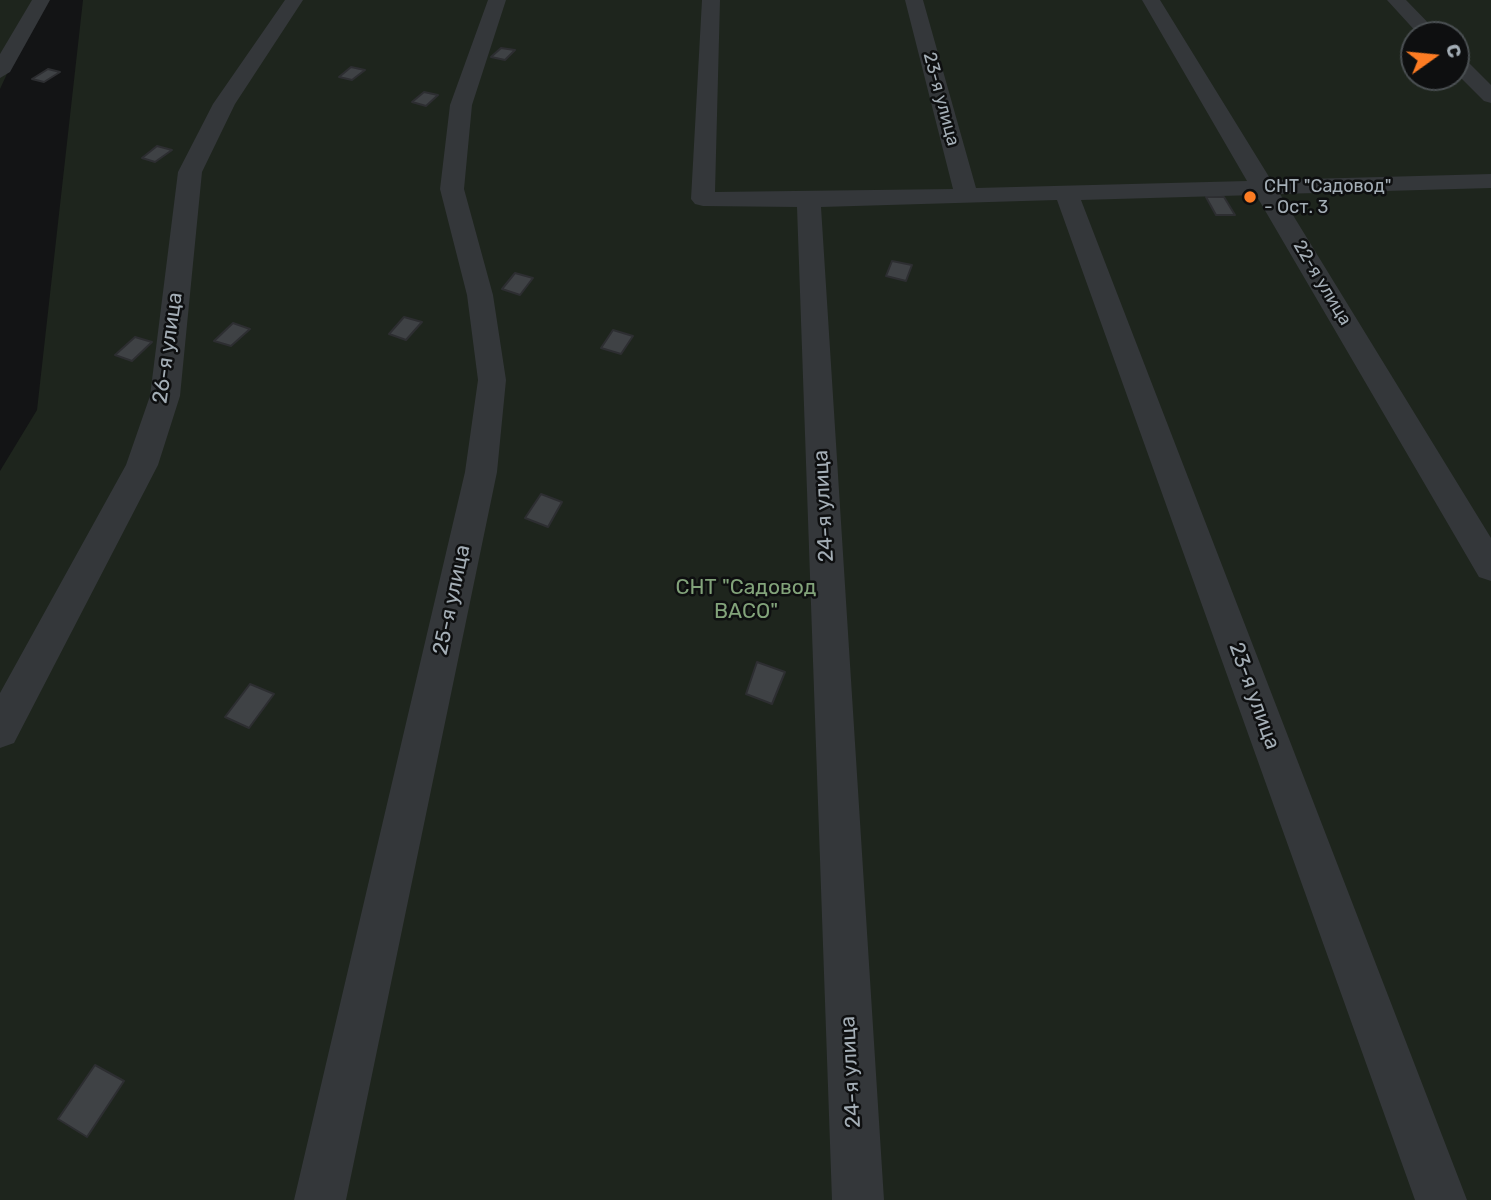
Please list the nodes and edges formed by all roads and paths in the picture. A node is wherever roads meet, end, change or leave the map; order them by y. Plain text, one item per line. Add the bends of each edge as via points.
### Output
1 (41, 0) edge
2 (294, 0) edge
3 (497, 0) edge
4 (711, 0) edge
5 (914, 0) edge
6 (1151, 0) edge
7 (1396, 0) edge
8 (1416, 21) edge
9 (0, 72) edge
10 (1470, 75) edge
11 (1491, 97) edge
12 (1491, 181) edge
13 (1264, 185) junction
14 (1066, 192) junction
15 (967, 198) junction
16 (809, 200) junction
17 (1491, 567) edge
18 (0, 730) edge
19 (320, 1200) edge
20 (858, 1200) edge
21 (1441, 1200) edge

1 - 9 street
2 - 18 street, 26-я улица via 224,104 190,172 164,396 142,465
3 - 19 street, 25-я улица via 460,105 452,189 480,295 492,380 481,472
4 - 16 street via 703,199
5 - 15 street, 23-я улица
6 - 13 street, 22-я улица
7 - 8 street
10 - 11 street
12 - 13 street
13 - 14 street
13 - 17 street, 22-я улица
14 - 15 street
14 - 21 street, 23-я улица
15 - 16 street
16 - 20 street, 24-я улица

